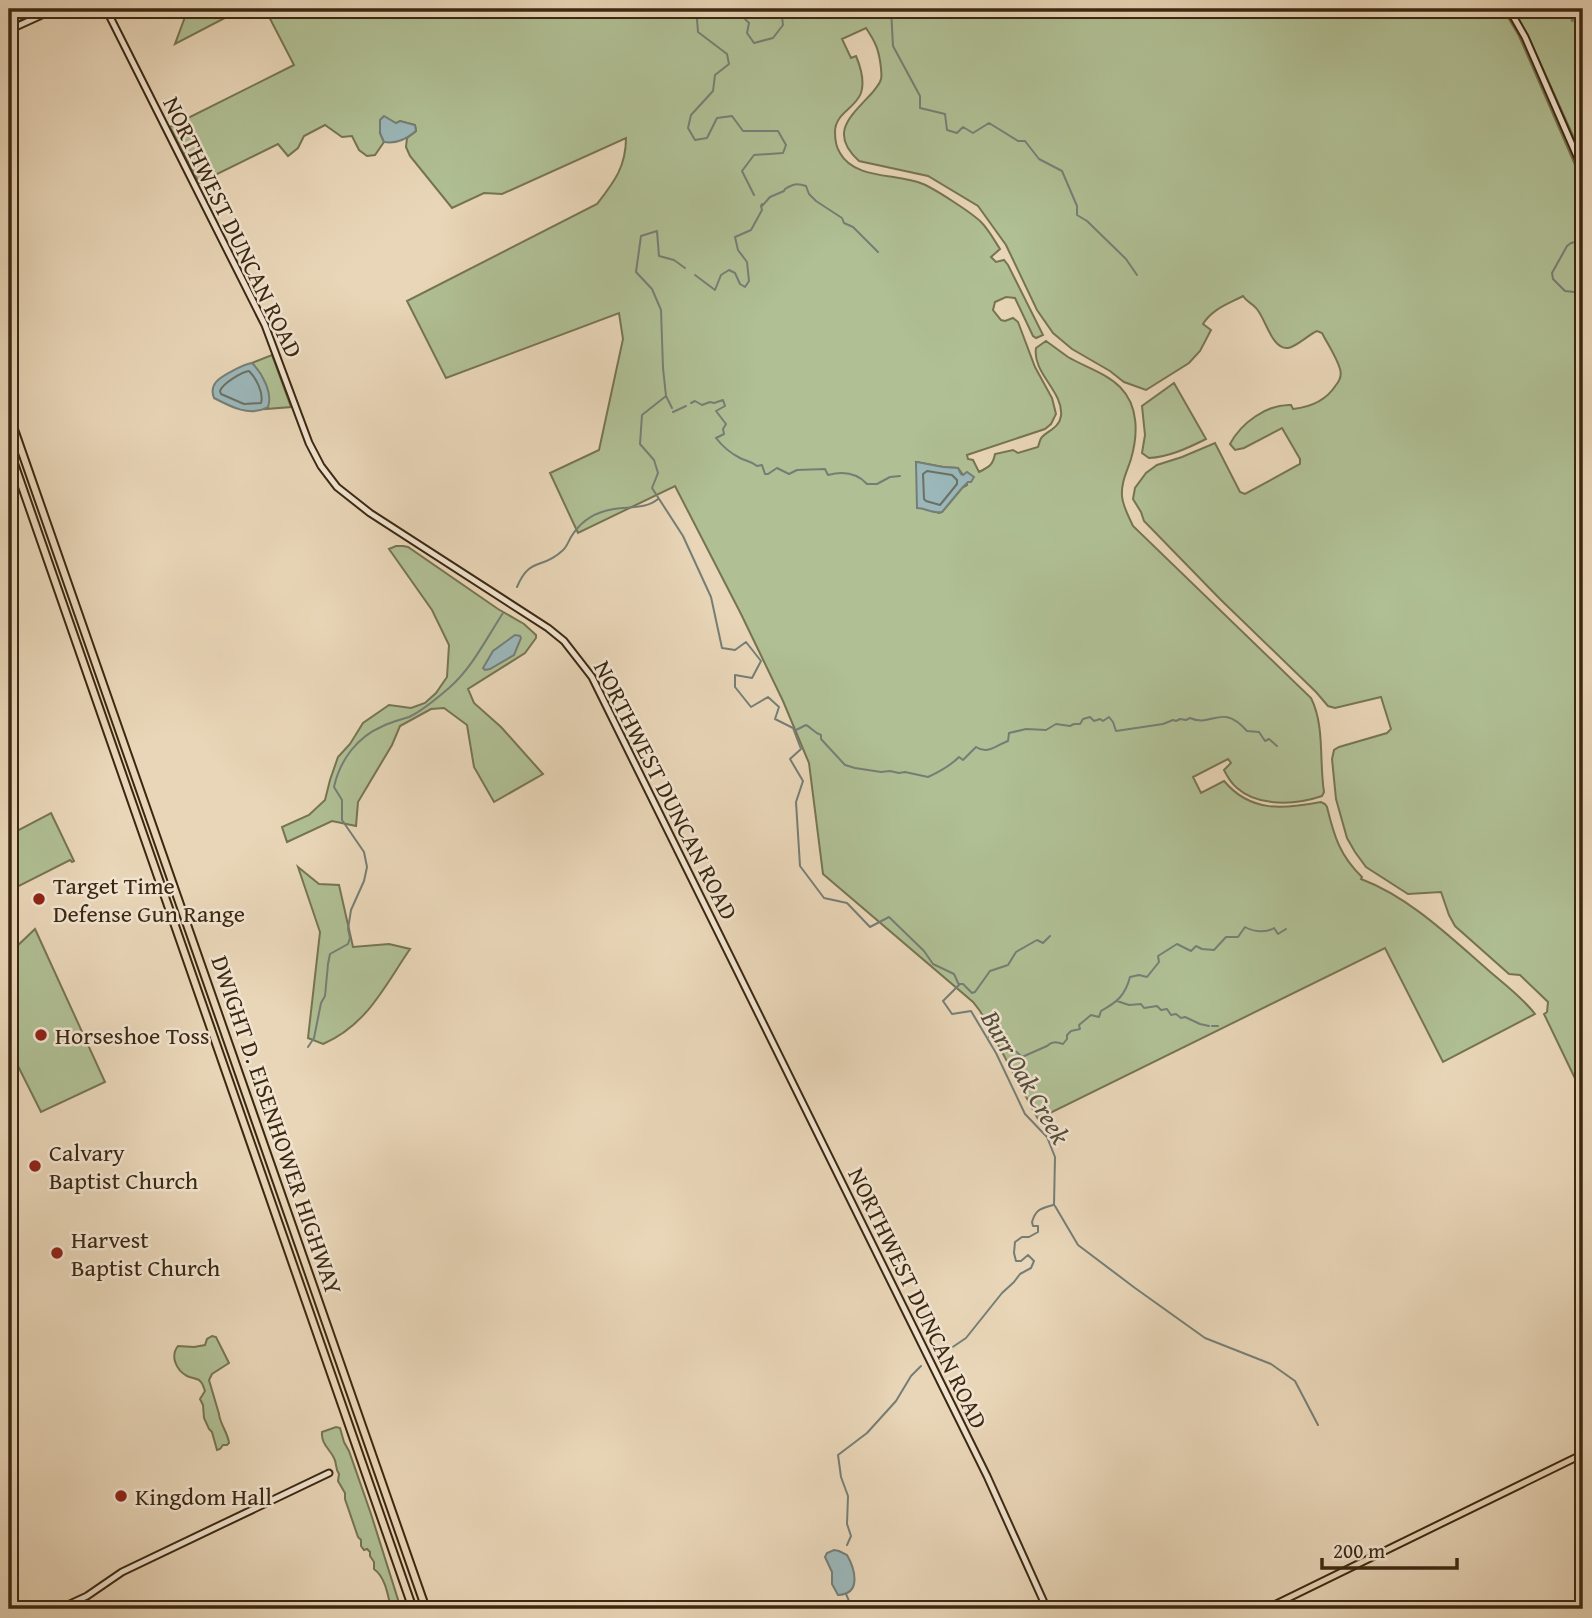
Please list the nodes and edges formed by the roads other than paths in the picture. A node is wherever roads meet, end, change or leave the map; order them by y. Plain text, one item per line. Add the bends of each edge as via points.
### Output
1 (36, 9) edge
2 (55, 9) edge
3 (106, 9) edge
4 (1509, 9) edge
5 (9, 22) edge
6 (9, 30) edge
7 (1583, 170) edge
8 (9, 415) edge
9 (9, 449) edge
10 (1583, 1454) edge
11 (329, 1473) dead end
12 (59, 1609) edge
13 (413, 1609) edge
14 (426, 1609) edge
15 (1047, 1609) edge
16 (1266, 1609) edge

1 - 5 street
2 - 6 street
3 - 15 street, NORTHWEST DUNCAN ROAD via 265,325 321,466 337,487 370,513 548,628 592,677 987,1476
4 - 7 street
8 - 14 highway, DWIGHT D. EISENHOWER HIGHWAY
9 - 13 highway, DWIGHT D. EISENHOWER HIGHWAY
10 - 16 main road
11 - 12 street via 122,1572

